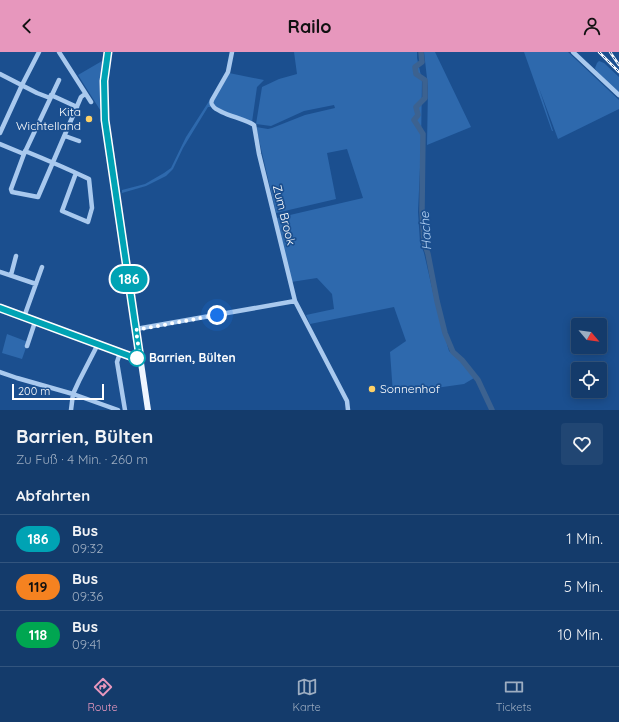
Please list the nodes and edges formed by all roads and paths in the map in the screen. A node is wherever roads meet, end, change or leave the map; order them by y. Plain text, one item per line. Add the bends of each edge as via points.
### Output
1 (39, 52) edge
2 (59, 52) edge
3 (108, 52) edge
4 (232, 52) edge
5 (573, 52) edge
6 (0, 74) edge
7 (59, 80) dead end
8 (22, 85) junction
9 (85, 94) junction
10 (619, 95) edge
11 (50, 97) junction
12 (91, 102) dead end
13 (77, 107) junction
14 (0, 133) edge
15 (65, 136) junction
16 (79, 141) dead end
17 (0, 144) edge
18 (24, 153) junction
19 (53, 162) junction
20 (76, 173) junction
21 (16, 256) dead end
22 (42, 267) dead end
23 (0, 272) edge
24 (10, 276) junction
25 (36, 284) junction
26 (295, 301) junction
27 (0, 308) edge
28 (24, 317) junction
29 (35, 322) junction
30 (136, 330) junction
31 (98, 344) junction
32 (27, 346) dead end
33 (120, 353) junction
34 (140, 358) junction
35 (0, 372) edge
36 (73, 394) junction
37 (70, 410) edge
38 (118, 410) edge
39 (125, 410) edge
40 (148, 410) edge
41 (348, 410) edge

1 - 8 street
2 - 9 street
3 - 30 main road via 104,81 105,120
4 - 26 street, Zum Brook via 228,72 212,100 213,108 254,125
5 - 10 street
6 - 8 street
7 - 11 street
8 - 11 street
8 - 14 street
9 - 12 street
9 - 13 street
11 - 13 street
11 - 18 street
13 - 15 street
15 - 16 street
15 - 19 street
17 - 18 street
18 - 19 street
18 - 19 street via 12,192 38,197
19 - 20 street
20 - 20 street via 89,179 92,208 88,222 62,211
21 - 24 street
22 - 25 street
23 - 24 street
24 - 25 street
25 - 28 street
26 - 30 street
26 - 41 street, Zum Brook via 347,401
27 - 28 street
28 - 29 street
29 - 31 street
29 - 32 street
30 - 34 main road
31 - 33 street
31 - 36 street
33 - 34 street
33 - 39 street via 117,362
34 - 40 main road
35 - 36 street
36 - 37 street
36 - 38 street

